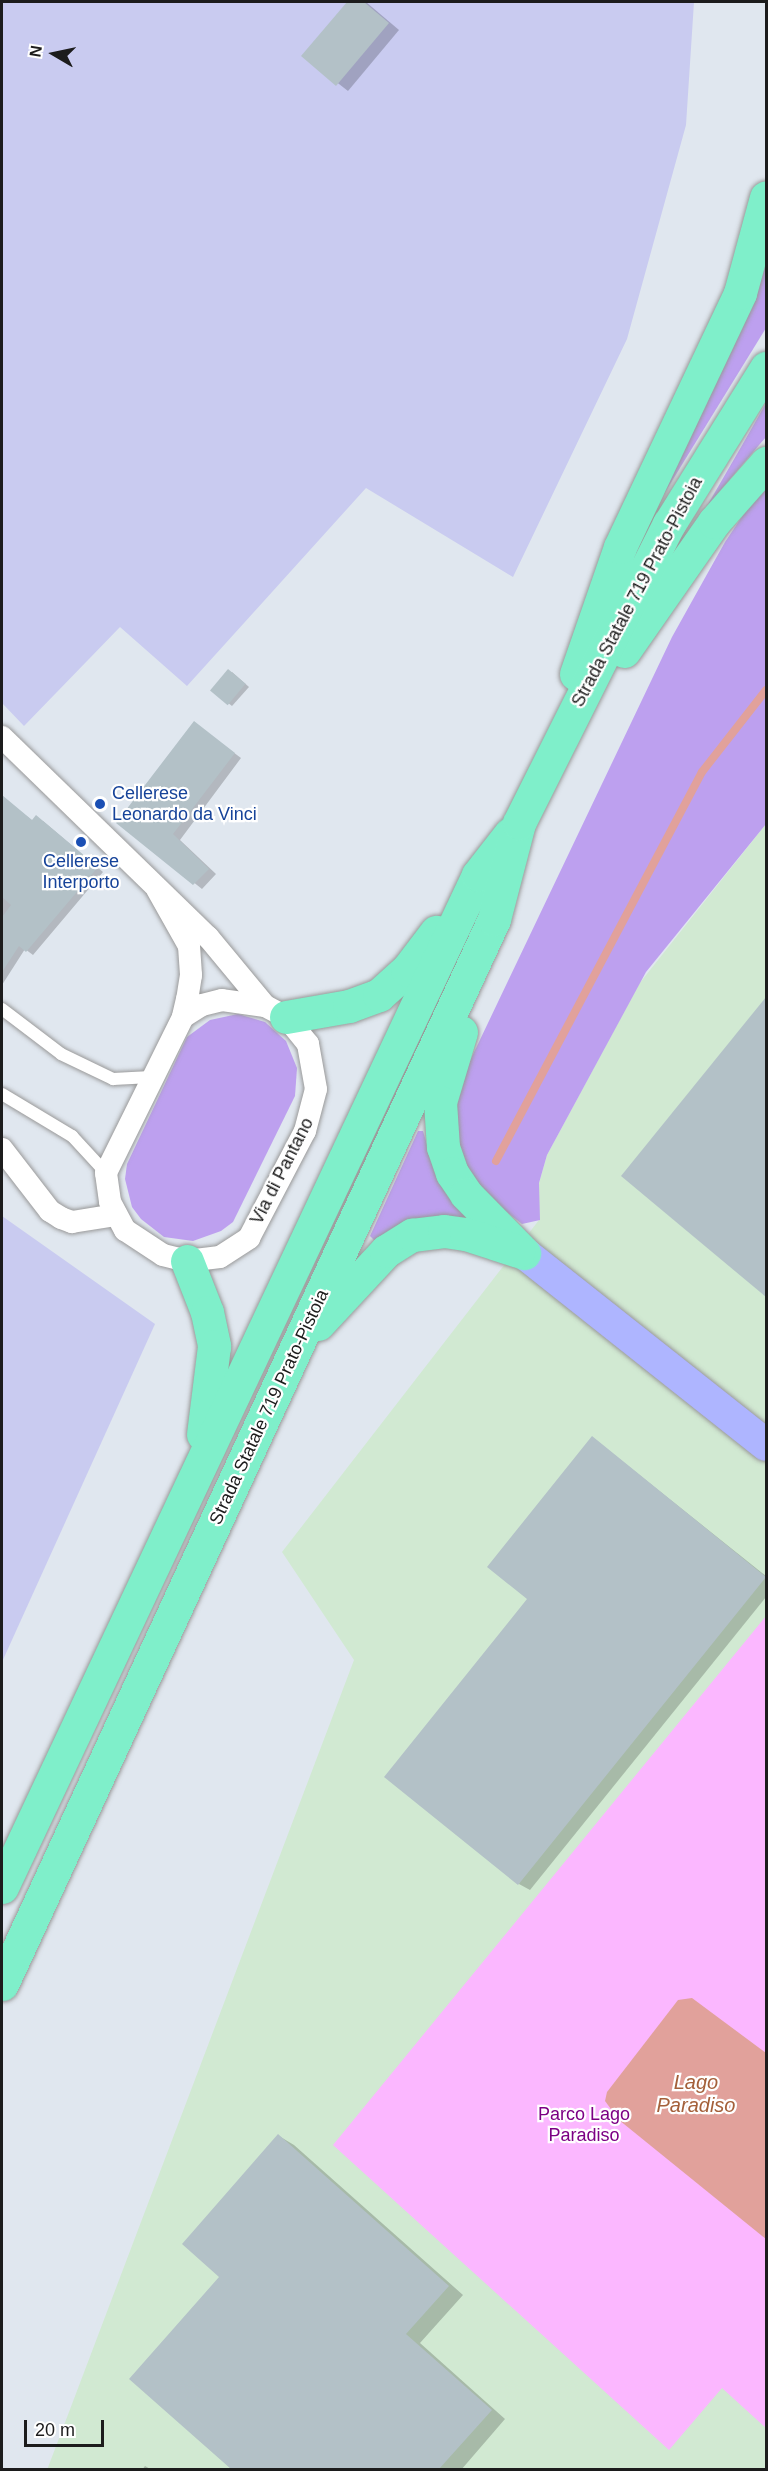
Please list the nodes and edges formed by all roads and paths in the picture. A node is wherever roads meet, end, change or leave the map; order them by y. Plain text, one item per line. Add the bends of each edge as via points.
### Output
1 (766, 197) edge
2 (766, 368) edge
3 (766, 463) edge
4 (2, 737) edge
5 (554, 750) junction
6 (519, 823) junction
7 (478, 875) junction
8 (157, 889) junction
9 (494, 919) junction
10 (2, 1009) edge
11 (275, 1012) junction
12 (183, 1017) junction
13 (151, 1077) junction
14 (2, 1094) edge
15 (2, 1149) edge
16 (106, 1173) junction
17 (116, 1215) junction
18 (524, 1253) junction
19 (187, 1261) junction
20 (295, 1350) junction
21 (766, 1445) edge
22 (196, 1475) junction
23 (2, 1887) edge
24 (2, 1984) edge

1 - 5 highway via 740,293 604,587
2 - 5 highway, Strada Statale 719 Prato-Pistoia via 669,524
3 - 5 highway via 714,522
4 - 8 street, Via di Pantano
5 - 6 highway, Strada Statale 719 Prato-Pistoia
6 - 7 highway, Strada Statale 719 Prato-Pistoia
6 - 9 highway, Strada Statale 719 Prato-Pistoia
7 - 11 highway via 407,970 380,995 350,1006
7 - 22 highway, Strada Statale 719 Prato-Pistoia
8 - 11 street, Via di Pantano
8 - 12 street, Via di Pantano via 189,946 191,975
9 - 18 highway via 440,1102 440,1128 452,1173 466,1194
9 - 20 highway, Strada Statale 719 Prato-Pistoia
10 - 13 lane via 61,1054 113,1079
11 - 12 street via 222,1000 202,1005
11 - 19 street, Via di Pantano via 308,1044 313,1062 316,1089 304,1131 249,1238 220,1257
12 - 13 street, Via di Pantano
13 - 16 street, Via di Pantano
14 - 16 lane via 72,1136
15 - 17 street via 50,1211 61,1218 72,1222
16 - 17 street, Via di Pantano
17 - 19 street, Via di Pantano via 125,1230 140,1241 163,1255
18 - 20 highway via 466,1234 444,1231 412,1236 386,1251
18 - 21 street
19 - 22 highway via 207,1312 214,1346
20 - 24 highway, Strada Statale 719 Prato-Pistoia
22 - 23 highway, Strada Statale 719 Prato-Pistoia

